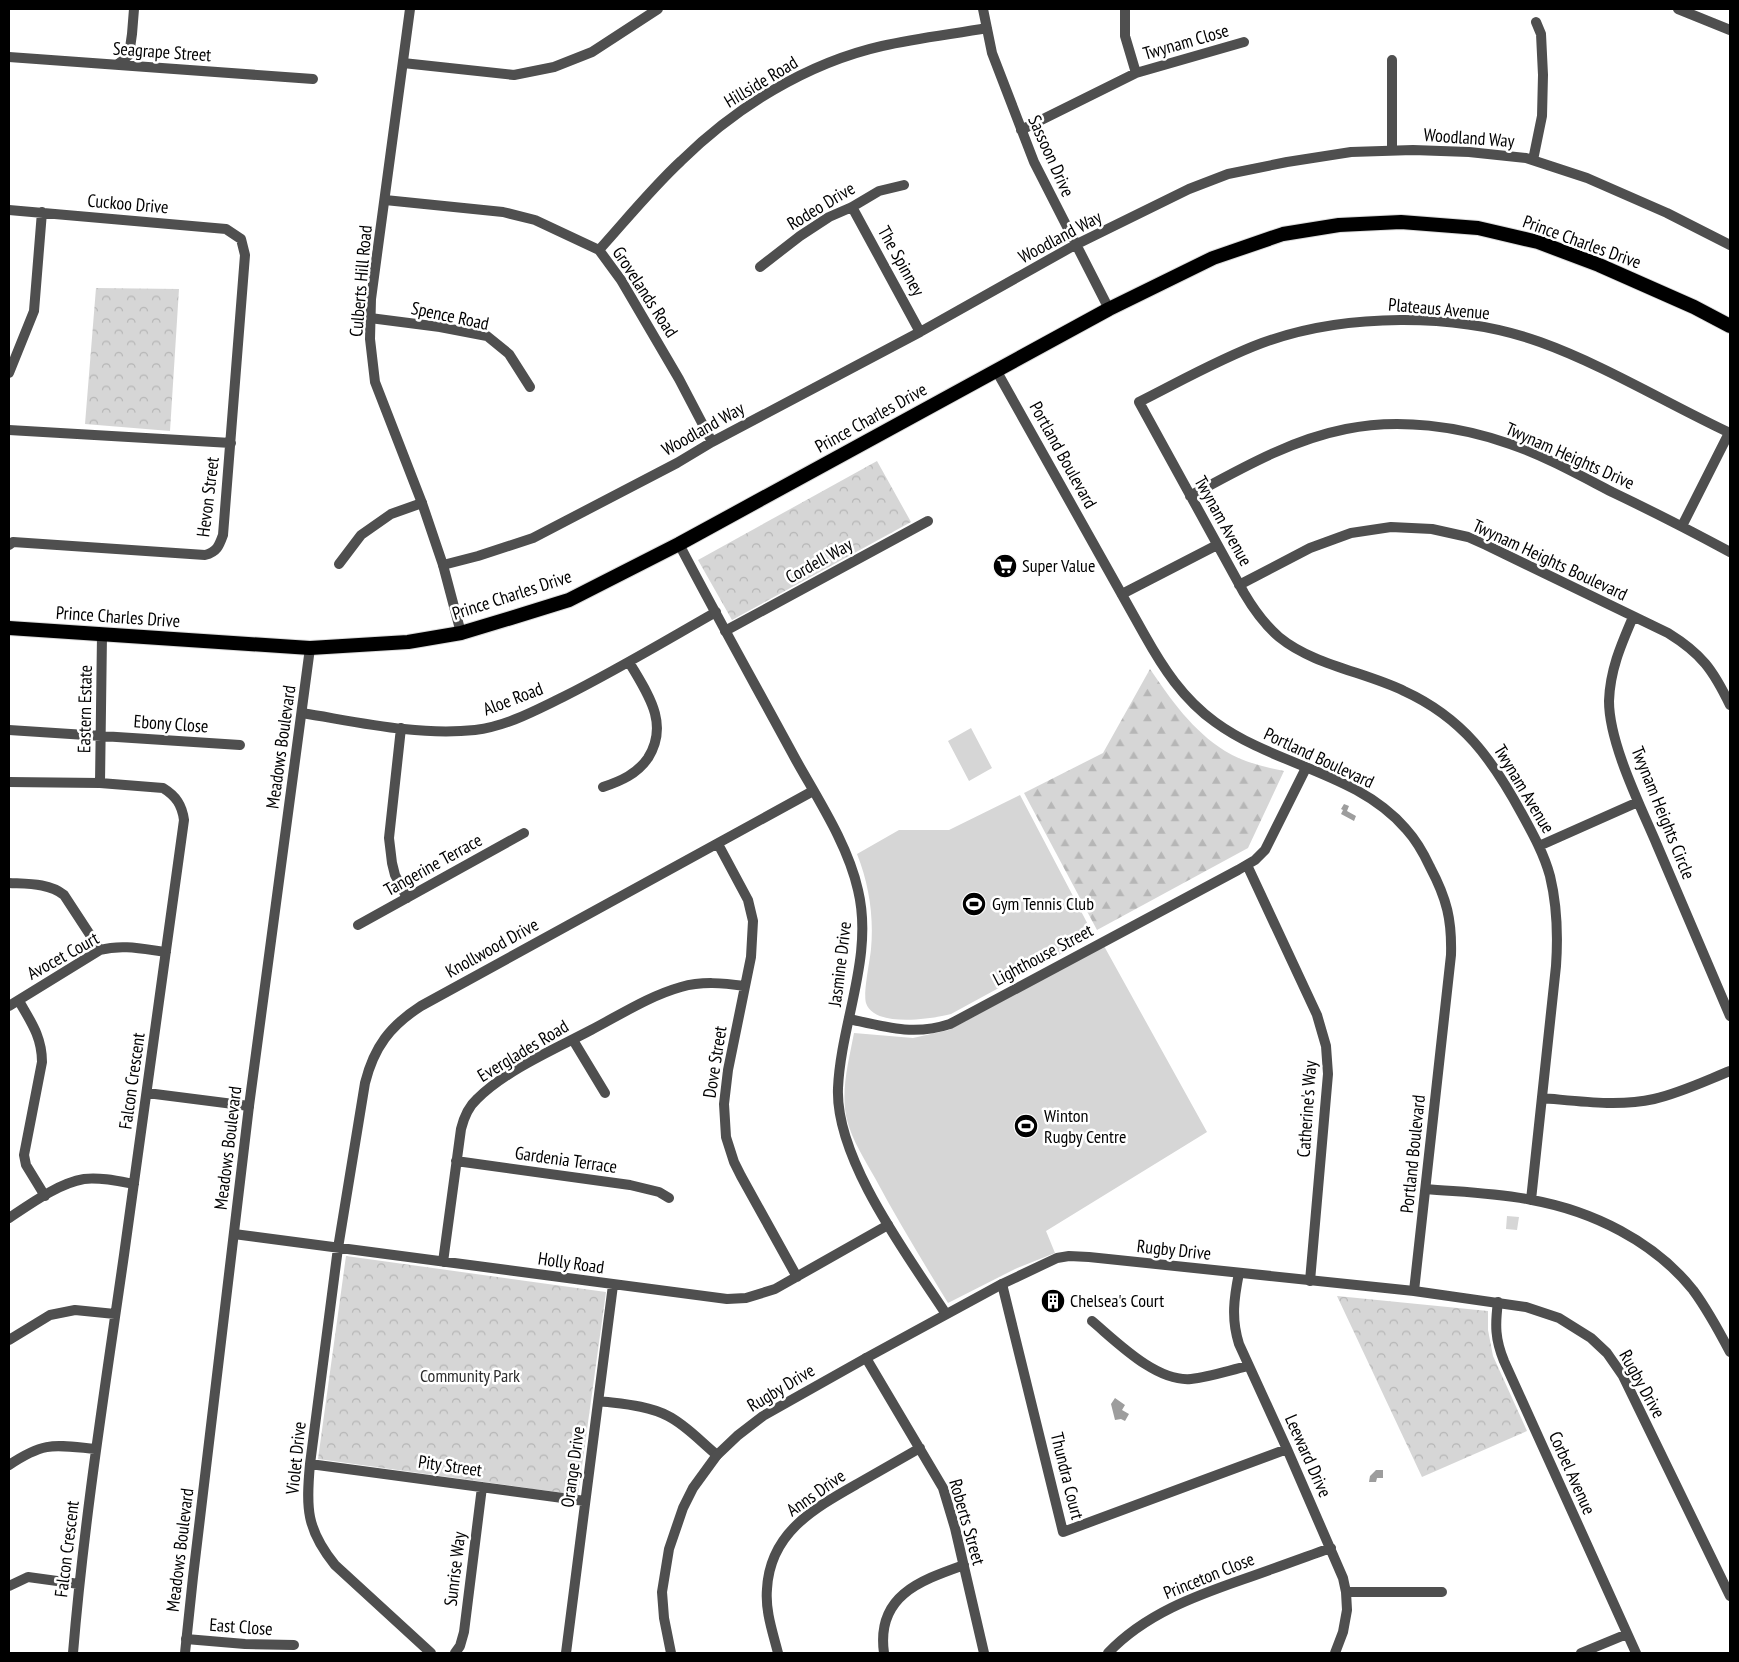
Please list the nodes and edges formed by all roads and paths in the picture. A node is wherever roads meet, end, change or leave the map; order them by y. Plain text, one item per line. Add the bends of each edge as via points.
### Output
1 (134, 9) edge
2 (410, 9) edge
3 (658, 9) edge
4 (984, 9) edge
5 (1125, 9) edge
6 (1678, 9) edge
7 (1536, 22) dead end
8 (987, 28) junction
9 (1730, 30) edge
10 (1244, 42) dead end
11 (9, 57) edge
12 (1392, 60) dead end
13 (403, 63) junction
14 (117, 65) junction
15 (1136, 73) junction
16 (313, 79) dead end
17 (1021, 130) junction
18 (1392, 151) junction
19 (1533, 160) junction
20 (904, 185) dead end
21 (385, 200) junction
22 (852, 207) junction
23 (9, 210) edge
24 (42, 212) junction
25 (240, 239) joint
26 (1076, 245) junction
27 (1730, 245) edge
28 (599, 250) junction
29 (760, 267) dead end
30 (1110, 309) junction
31 (370, 318) junction
32 (1730, 326) edge
33 (920, 332) junction
34 (996, 370) junction
35 (9, 373) edge
36 (530, 386) dead end
37 (1139, 402) joint
38 (9, 430) edge
39 (1729, 433) edge
40 (712, 442) junction
41 (231, 443) junction
42 (1190, 496) junction
43 (422, 503) junction
44 (928, 520) dead end
45 (1682, 526) junction
46 (10, 541) edge
47 (679, 544) junction
48 (1218, 545) junction
49 (1730, 552) edge
50 (339, 564) dead end
51 (443, 565) junction
52 (1239, 585) junction
53 (1122, 594) junction
54 (716, 612) junction
55 (1633, 617) junction
56 (9, 628) edge
57 (725, 631) junction
58 (461, 633) junction
59 (102, 635) junction
60 (310, 648) junction
61 (629, 662) junction
62 (1730, 705) edge
63 (302, 713) junction
64 (401, 728) junction
65 (9, 730) edge
66 (101, 736) junction
67 (240, 744) dead end
68 (1306, 768) junction
69 (9, 782) edge
70 (100, 783) junction
71 (603, 787) dead end
72 (814, 791) junction
73 (1638, 802) junction
74 (524, 833) dead end
75 (718, 844) junction
76 (1539, 846) junction
77 (1247, 865) junction
78 (9, 882) edge
79 (407, 898) junction
80 (358, 925) dead end
81 (100, 950) junction
82 (166, 952) junction
83 (745, 986) junction
84 (18, 1001) junction
85 (9, 1006) edge
86 (1730, 1016) edge
87 (849, 1019) junction
88 (573, 1040) junction
89 (1730, 1071) edge
90 (147, 1093) junction
91 (605, 1094) dead end
92 (1542, 1098) junction
93 (250, 1106) junction
94 (456, 1161) junction
95 (134, 1184) junction
96 (1426, 1189) junction
97 (45, 1196) junction
98 (669, 1198) dead end
99 (1531, 1200) junction
100 (9, 1218) edge
101 (888, 1225) junction
102 (234, 1234) junction
103 (338, 1248) junction
104 (443, 1262) junction
105 (1239, 1273) junction
106 (797, 1277) junction
107 (1310, 1281) junction
108 (1002, 1284) junction
109 (613, 1285) junction
110 (1414, 1291) junction
111 (1498, 1302) junction
112 (115, 1314) junction
113 (946, 1314) junction
114 (1092, 1321) dead end
115 (9, 1340) edge
116 (1730, 1352) edge
117 (866, 1358) junction
118 (1248, 1366) junction
119 (598, 1401) junction
120 (920, 1448) junction
121 (95, 1449) junction
122 (1287, 1449) junction
123 (717, 1455) junction
124 (310, 1464) junction
125 (9, 1465) edge
126 (482, 1487) junction
127 (585, 1501) junction
128 (1331, 1548) junction
129 (964, 1565) junction
130 (79, 1584) junction
131 (9, 1586) edge
132 (1346, 1592) junction
133 (1442, 1592) dead end
134 (1730, 1596) edge
135 (1627, 1634) junction
136 (186, 1639) junction
137 (294, 1645) dead end
138 (1339, 1652) edge
139 (72, 1653) edge
140 (185, 1653) edge
141 (431, 1653) edge
142 (455, 1653) edge
143 (566, 1653) edge
144 (671, 1653) edge
145 (778, 1653) edge
146 (884, 1653) edge
147 (984, 1653) edge
148 (1108, 1653) edge
149 (1581, 1653) edge
150 (1636, 1653) edge

1 - 14 street via 128,55
2 - 13 street, Culberts Hill Road
3 - 13 street via 592,52 554,66 514,75
4 - 8 street, Sassoon Drive
5 - 15 street, Twynam Close via 1125,36
6 - 9 street
7 - 19 street via 1541,34 1543,75 1542,116
8 - 17 street, Sassoon Drive via 992,53
8 - 28 street, Hillside Road via 882,46 830,62 774,90 720,126 680,161
10 - 15 street, Twynam Close
11 - 14 street, Seagrape Street
12 - 18 street
13 - 21 street, Culberts Hill Road
14 - 16 street, Seagrape Street
15 - 17 street, Twynam Close
17 - 26 street, Sassoon Drive
18 - 19 street, Woodland Way via 1469,152
18 - 26 street, Woodland Way via 1351,152 1228,174 1189,189
19 - 27 street, Woodland Way via 1588,178
20 - 22 street, Rodeo Drive via 879,191
21 - 28 street, Grovelands Road via 503,212 535,220
21 - 31 street, Culberts Hill Road
22 - 29 street, Rodeo Drive via 829,217
22 - 33 street, The Spinney
23 - 24 street, Cuckoo Drive
24 - 25 street, Cuckoo Drive via 226,229
24 - 35 street via 34,311
25 - 41 street, Hevon Street via 245,255
26 - 30 street, Sassoon Drive
26 - 33 street, Woodland Way
28 - 40 street, Grovelands Road via 621,280
30 - 32 highway, Prince Charles Drive via 1213,258 1283,234 1338,225 1401,222 1478,228 1538,242 1599,264
30 - 34 highway, Prince Charles Drive
31 - 36 street, Spence Road via 486,336 509,354
31 - 43 street, Culberts Hill Road via 375,382
33 - 40 street, Woodland Way
34 - 47 highway, Prince Charles Drive
34 - 53 street, Portland Boulevard
37 - 39 street, Plateaus Avenue via 1238,353 1284,336 1336,325 1409,320 1483,328 1537,341
37 - 42 street, Twynam Avenue
38 - 41 street
39 - 45 street
40 - 51 street, Woodland Way via 532,538
41 - 46 street, Hevon Street via 223,535 215,552 205,555
42 - 45 street, Twynam Heights Drive via 1258,460 1309,438 1358,426 1404,424 1448,429 1511,444
42 - 48 street, Twynam Avenue
43 - 50 street via 391,514 361,535
43 - 51 street, Culberts Hill Road
44 - 57 street, Cordell Way
45 - 49 street, Twynam Heights Drive
47 - 54 street, Jasmine Drive
47 - 58 highway, Prince Charles Drive via 569,600
48 - 52 street, Twynam Avenue
48 - 53 street
51 - 58 street, Culberts Hill Road
52 - 55 street, Twynam Heights Boulevard via 1330,540 1371,529 1432,528 1468,537
52 - 76 street, Twynam Avenue via 1261,619 1281,638 1311,655 1407,692 1455,723 1491,761
53 - 68 street, Portland Boulevard via 1172,680 1190,701 1246,742
54 - 57 street, Jasmine Drive
54 - 61 street, Aloe Road
55 - 62 street, Twynam Heights Boulevard via 1674,637 1702,658
55 - 73 street, Twynam Heights Circle via 1615,662 1609,703 1614,732
56 - 59 highway, Prince Charles Drive
57 - 72 street, Jasmine Drive
58 - 60 highway, Prince Charles Drive via 408,642
59 - 60 highway, Prince Charles Drive
59 - 66 street, Eastern Estate
60 - 63 street, Meadows Boulevard
61 - 64 street, Aloe Road via 506,723 464,731
61 - 71 street via 651,701 657,719 657,740 639,768
63 - 64 street, Aloe Road
63 - 93 street, Meadows Boulevard
64 - 79 street via 389,838 395,875
65 - 66 street, Ebony Close
66 - 67 street, Ebony Close
66 - 70 street, Eastern Estate
68 - 77 street, Lighthouse Street via 1265,850
68 - 96 street, Portland Boulevard via 1354,788 1397,819 1428,862 1449,913 1449,978
69 - 70 street
70 - 82 street, Falcon Crescent via 162,788 178,801 183,810
72 - 75 street, Knollwood Drive
72 - 87 street, Jasmine Drive via 848,857 861,903 860,958
73 - 76 street
73 - 86 street, Twynam Heights Circle
74 - 79 street, Tangerine Terrace
75 - 83 street, Dove Street via 746,894 752,914 752,945
75 - 103 street, Knollwood Drive via 432,999 394,1028 378,1048 367,1073
76 - 92 street, Twynam Avenue via 1553,891 1557,943
77 - 87 street, Lighthouse Street via 950,1024 926,1030 906,1030
77 - 107 street, Catherine's Way via 1317,1015 1326,1046 1328,1074
78 - 81 street via 48,886 64,895
79 - 80 street, Tangerine Terrace
81 - 82 street, Avocet Court via 126,946
81 - 84 street, Avocet Court
82 - 90 street, Falcon Crescent
83 - 88 street, Everglades Road via 703,983 673,990
83 - 106 street, Dove Street via 725,1088 726,1137 734,1162
84 - 85 street, Avocet Court
84 - 97 street via 39,1037 42,1049 24,1155 26,1165
87 - 101 street, Jasmine Drive via 839,1074 840,1115 850,1151
88 - 91 street
88 - 94 street, Everglades Road via 506,1077 476,1100 463,1121
89 - 92 street via 1661,1097 1641,1101 1587,1102
90 - 93 street
90 - 95 street, Falcon Crescent
92 - 99 street, Twynam Avenue
93 - 102 street, Meadows Boulevard
94 - 98 street, Gardenia Terrace via 630,1185 659,1192
94 - 104 street, Everglades Road
95 - 97 street via 84,1179
95 - 112 street, Falcon Crescent
96 - 99 street
96 - 110 street, Portland Boulevard
97 - 100 street
99 - 116 street via 1592,1218 1646,1247 1692,1289
101 - 106 street, Holly Road
101 - 113 street, Jasmine Drive
102 - 103 street, Holly Road
102 - 136 street, Meadows Boulevard
103 - 104 street, Holly Road
103 - 124 street, Violet Drive
104 - 109 street, Holly Road
105 - 107 street, Rugby Drive
105 - 108 street, Rugby Drive via 1074,1256 1057,1258
105 - 118 street, Leeward Drive via 1234,1322
106 - 109 street, Holly Road via 766,1292 737,1299
107 - 110 street, Rugby Drive
108 - 113 street, Rugby Drive
108 - 122 street, Thundra Court via 1064,1532
109 - 119 street, Orange Drive
110 - 111 street, Rugby Drive
111 - 134 street, Rugby Drive via 1559,1318 1591,1338 1607,1353 1631,1391
111 - 135 street, Corbel Avenue via 1495,1331 1500,1352
112 - 115 street via 75,1310 50,1315
112 - 121 street, Falcon Crescent
113 - 117 street, Rugby Drive
114 - 118 street via 1148,1366 1169,1376 1192,1379
117 - 120 street, Roberts Street
117 - 123 street, Rugby Drive via 763,1416
118 - 122 street, Leeward Drive
119 - 123 street via 646,1408 666,1415
119 - 127 street, Orange Drive
120 - 129 street, Roberts Street via 946,1496
120 - 145 street, Anns Drive via 818,1507 788,1534 772,1564 767,1589 768,1610
121 - 125 street via 55,1445 41,1447
121 - 130 street, Falcon Crescent
122 - 128 street, Leeward Drive
123 - 144 street, Rugby Drive via 689,1494 669,1549 663,1579 663,1605
124 - 126 street, Pity Street
124 - 141 street, Violet Drive via 308,1509 324,1550 344,1574
126 - 127 street, Pity Street
126 - 142 street, Sunrise Way via 464,1632
127 - 143 street, Orange Drive
128 - 132 street, Leeward Drive
128 - 148 street, Princeton Close via 1178,1604 1133,1630
129 - 146 street via 923,1580 900,1596 885,1623
129 - 147 street, Roberts Street
130 - 131 street via 28,1577
130 - 139 street, Falcon Crescent
132 - 133 street
132 - 138 street, Leeward Drive
135 - 149 street
135 - 150 street, Corbel Avenue
136 - 137 street, East Close
136 - 140 street, Meadows Boulevard

